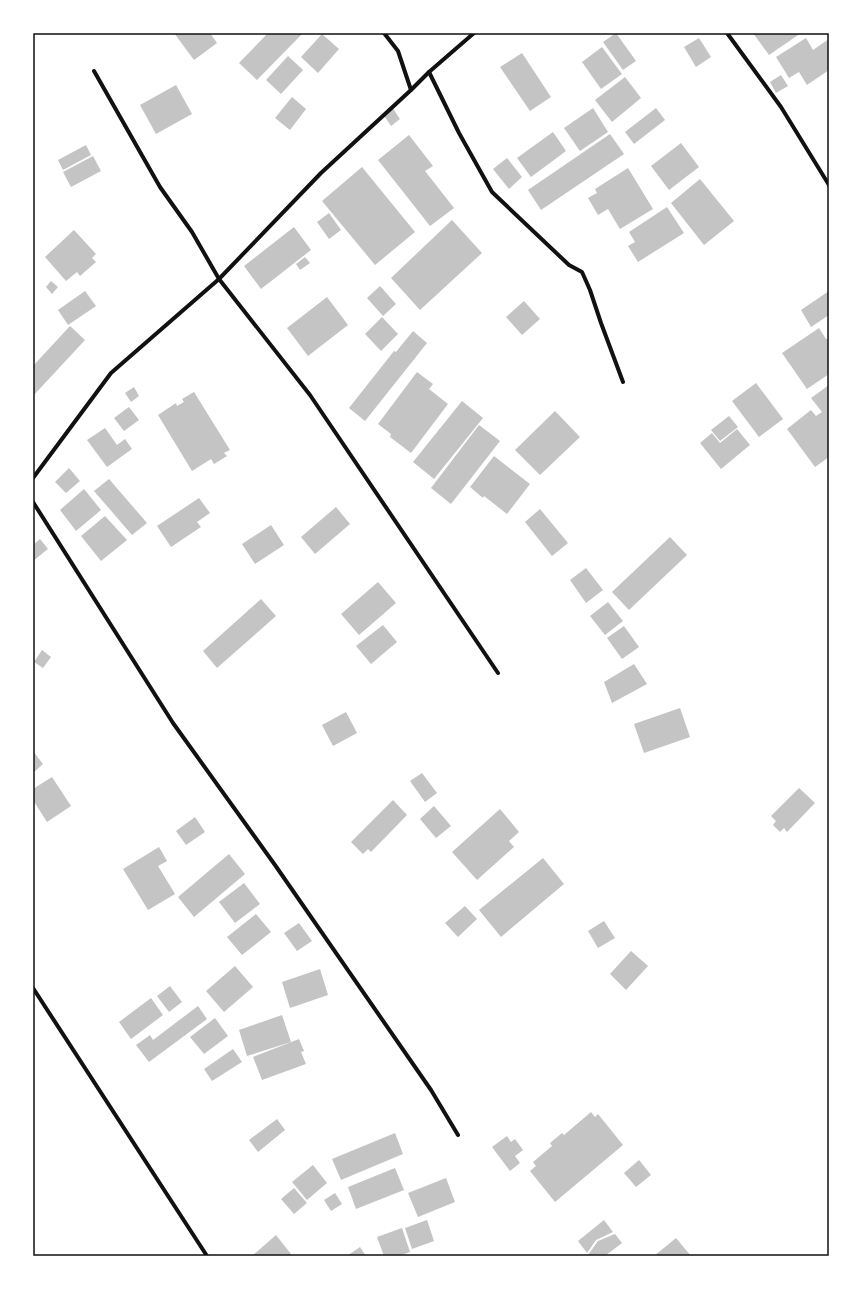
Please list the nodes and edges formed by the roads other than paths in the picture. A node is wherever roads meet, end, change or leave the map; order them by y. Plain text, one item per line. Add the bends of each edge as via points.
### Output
1 (384, 33) edge
2 (474, 33) edge
3 (727, 33) edge
4 (94, 71) dead end
5 (428, 72) junction
6 (411, 90) junction
7 (829, 185) edge
8 (220, 279) junction
9 (623, 382) dead end
10 (33, 478) edge
11 (33, 502) edge
12 (498, 673) dead end
13 (33, 988) edge
14 (458, 1135) dead end
15 (207, 1256) edge

1 - 6 street via 398,51
2 - 5 street
3 - 7 street via 781,107
4 - 8 street via 160,187 192,232
5 - 6 street
5 - 9 street via 492,192 569,265 582,272
6 - 8 street via 321,173
8 - 10 street via 111,373
8 - 12 street via 310,395
11 - 14 street via 174,723 431,1090
13 - 15 street

